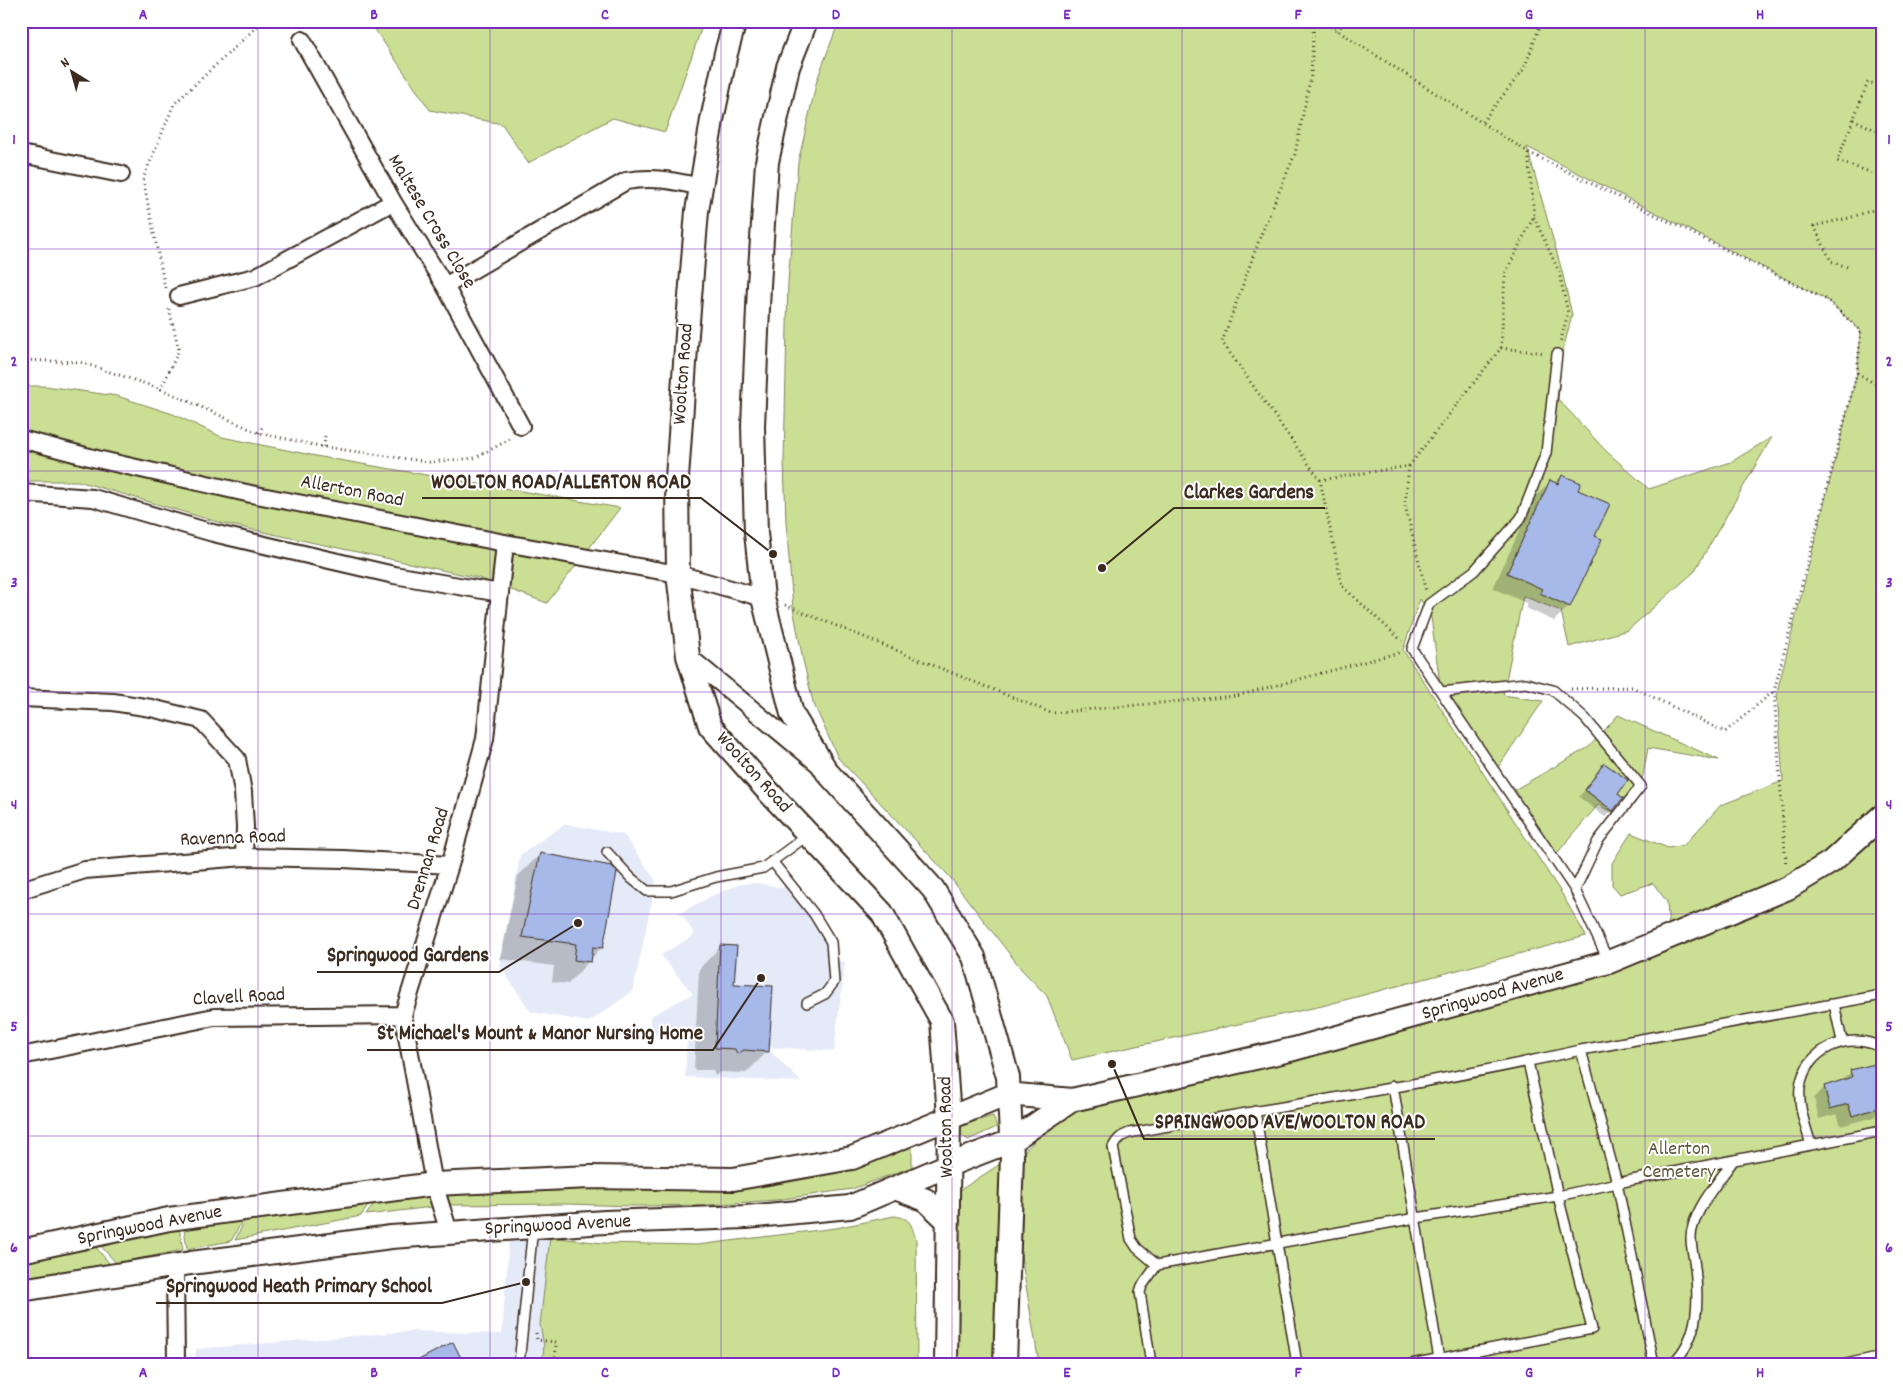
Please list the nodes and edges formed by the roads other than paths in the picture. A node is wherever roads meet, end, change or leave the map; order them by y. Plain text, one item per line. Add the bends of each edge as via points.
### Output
1 (735, 21) edge
2 (806, 21) edge
3 (302, 40) dead end
4 (21, 154) edge
5 (121, 174) dead end
6 (702, 187) junction
7 (393, 202) junction
8 (445, 286) junction
9 (173, 297) road end
10 (1557, 354) road end
11 (521, 426) road end
12 (21, 439) edge
13 (21, 493) edge
14 (505, 543) junction
15 (678, 574) junction
16 (500, 594) junction
17 (763, 598) junction
18 (688, 656) junction
19 (1441, 692) junction
20 (21, 698) edge
21 (827, 772) junction
22 (1882, 816) edge
23 (808, 835) junction
24 (607, 852) dead end
25 (244, 857) junction
26 (772, 861) junction
27 (450, 865) junction
28 (21, 890) edge
29 (1575, 890) junction
30 (1609, 962) junction
31 (1882, 995) edge
32 (808, 1003) dead end
33 (1834, 1004) junction
34 (403, 1015) junction
35 (1842, 1041) junction
36 (1882, 1048) edge
37 (1581, 1050) junction
38 (21, 1056) edge
39 (1528, 1062) junction
40 (1393, 1086) junction
41 (1008, 1094) junction
42 (1072, 1100) junction
43 (1255, 1112) junction
44 (948, 1118) junction
45 (1882, 1131) edge
46 (1011, 1141) junction
47 (1811, 1145) junction
48 (1733, 1161) junction
49 (949, 1164) junction
50 (1617, 1183) junction
51 (434, 1184) junction
52 (895, 1188) junction
53 (1558, 1196) junction
54 (1416, 1218) junction
55 (948, 1220) junction
56 (533, 1227) junction
57 (449, 1232) junction
58 (1276, 1244) junction
59 (21, 1251) edge
60 (1157, 1265) junction
61 (175, 1266) junction
62 (21, 1290) edge
63 (1882, 1356) edge
64 (1439, 1358) junction
65 (176, 1364) edge
66 (519, 1364) edge
67 (946, 1364) edge
68 (1005, 1364) edge
69 (1151, 1364) edge
70 (1297, 1364) edge
71 (1411, 1364) edge
72 (1654, 1364) edge
73 (1672, 1364) edge
74 (1846, 1364) edge

1 - 6 street, Woolton Road via 714,110
2 - 17 street via 788,67 766,172 752,426 756,533
3 - 7 street, Maltese Cross Close
4 - 5 street
6 - 8 street via 666,179 626,181
6 - 15 street, Woolton Road via 694,246 677,478
7 - 8 street, Maltese Cross Close
7 - 9 street via 255,277
8 - 11 street, Maltese Cross Close
10 - 19 lane via 1546,453 1521,518 1474,571 1429,604 1412,649
12 - 14 street, Allerton Road via 252,494
13 - 16 street via 93,498 223,535 394,575
14 - 15 street, Allerton Road
14 - 16 street, Drennan Road
15 - 17 street, Allerton Road
15 - 18 street, Woolton Road
16 - 27 street, Drennan Road via 486,739
17 - 21 street via 792,714
18 - 21 street
18 - 23 street, Woolton Road via 710,726
19 - 29 lane
19 - 29 lane via 1526,683 1553,690 1585,718 1641,786 1598,841
20 - 25 street via 113,702 201,720 237,759 243,792
21 - 41 street via 933,889 974,957 1008,1078
22 - 30 street, Springwood Avenue via 1831,862 1788,888
23 - 26 lane
23 - 44 street, Woolton Road via 882,913 942,1021
24 - 26 lane via 647,891 671,891 716,877 764,868
25 - 27 street, Ravenna Road
25 - 28 street, Ravenna Road via 84,870
26 - 32 lane via 814,914 831,942 834,982 825,994
27 - 34 street, Drennan Road
29 - 30 lane
30 - 42 street, Springwood Avenue via 1294,1049
31 - 33 lane
33 - 35 lane
33 - 37 lane
34 - 38 street, Clavell Road via 214,1016
34 - 51 street, Drennan Road
35 - 36 lane via 1872,1042
35 - 47 lane via 1815,1058 1802,1080 1800,1102
37 - 39 lane
37 - 50 lane
39 - 40 lane
39 - 53 lane
40 - 43 lane
40 - 54 lane
41 - 42 street, Springwood Avenue
41 - 44 street, Springwood Avenue
41 - 46 street
42 - 46 street, Springwood Avenue
43 - 58 lane
43 - 60 lane via 1129,1132 1116,1140 1113,1147 1131,1239 1136,1248
44 - 49 street, Woolton Road
44 - 51 street, Springwood Avenue via 852,1158 733,1178 590,1178
45 - 47 lane
46 - 49 street, Springwood Avenue
46 - 68 street
47 - 48 lane
48 - 50 lane
48 - 73 lane via 1700,1208 1692,1226 1696,1319 1689,1342
49 - 52 street, Springwood Avenue
49 - 55 street, Woolton Road
50 - 53 lane
50 - 72 lane
51 - 57 street, Drennan Road
51 - 59 street, Springwood Avenue via 169,1219
52 - 55 street via 926,1200
52 - 56 street, Springwood Avenue via 850,1207 746,1217
53 - 54 lane
53 - 64 lane via 1592,1329
54 - 58 lane
54 - 64 lane
55 - 67 street, Woolton Road
56 - 57 street, Springwood Avenue
56 - 66 lane
57 - 61 street, Springwood Avenue
58 - 60 lane
58 - 70 lane
60 - 69 lane via 1140,1292
61 - 62 street, Springwood Avenue
61 - 65 street
63 - 74 lane
64 - 71 lane

